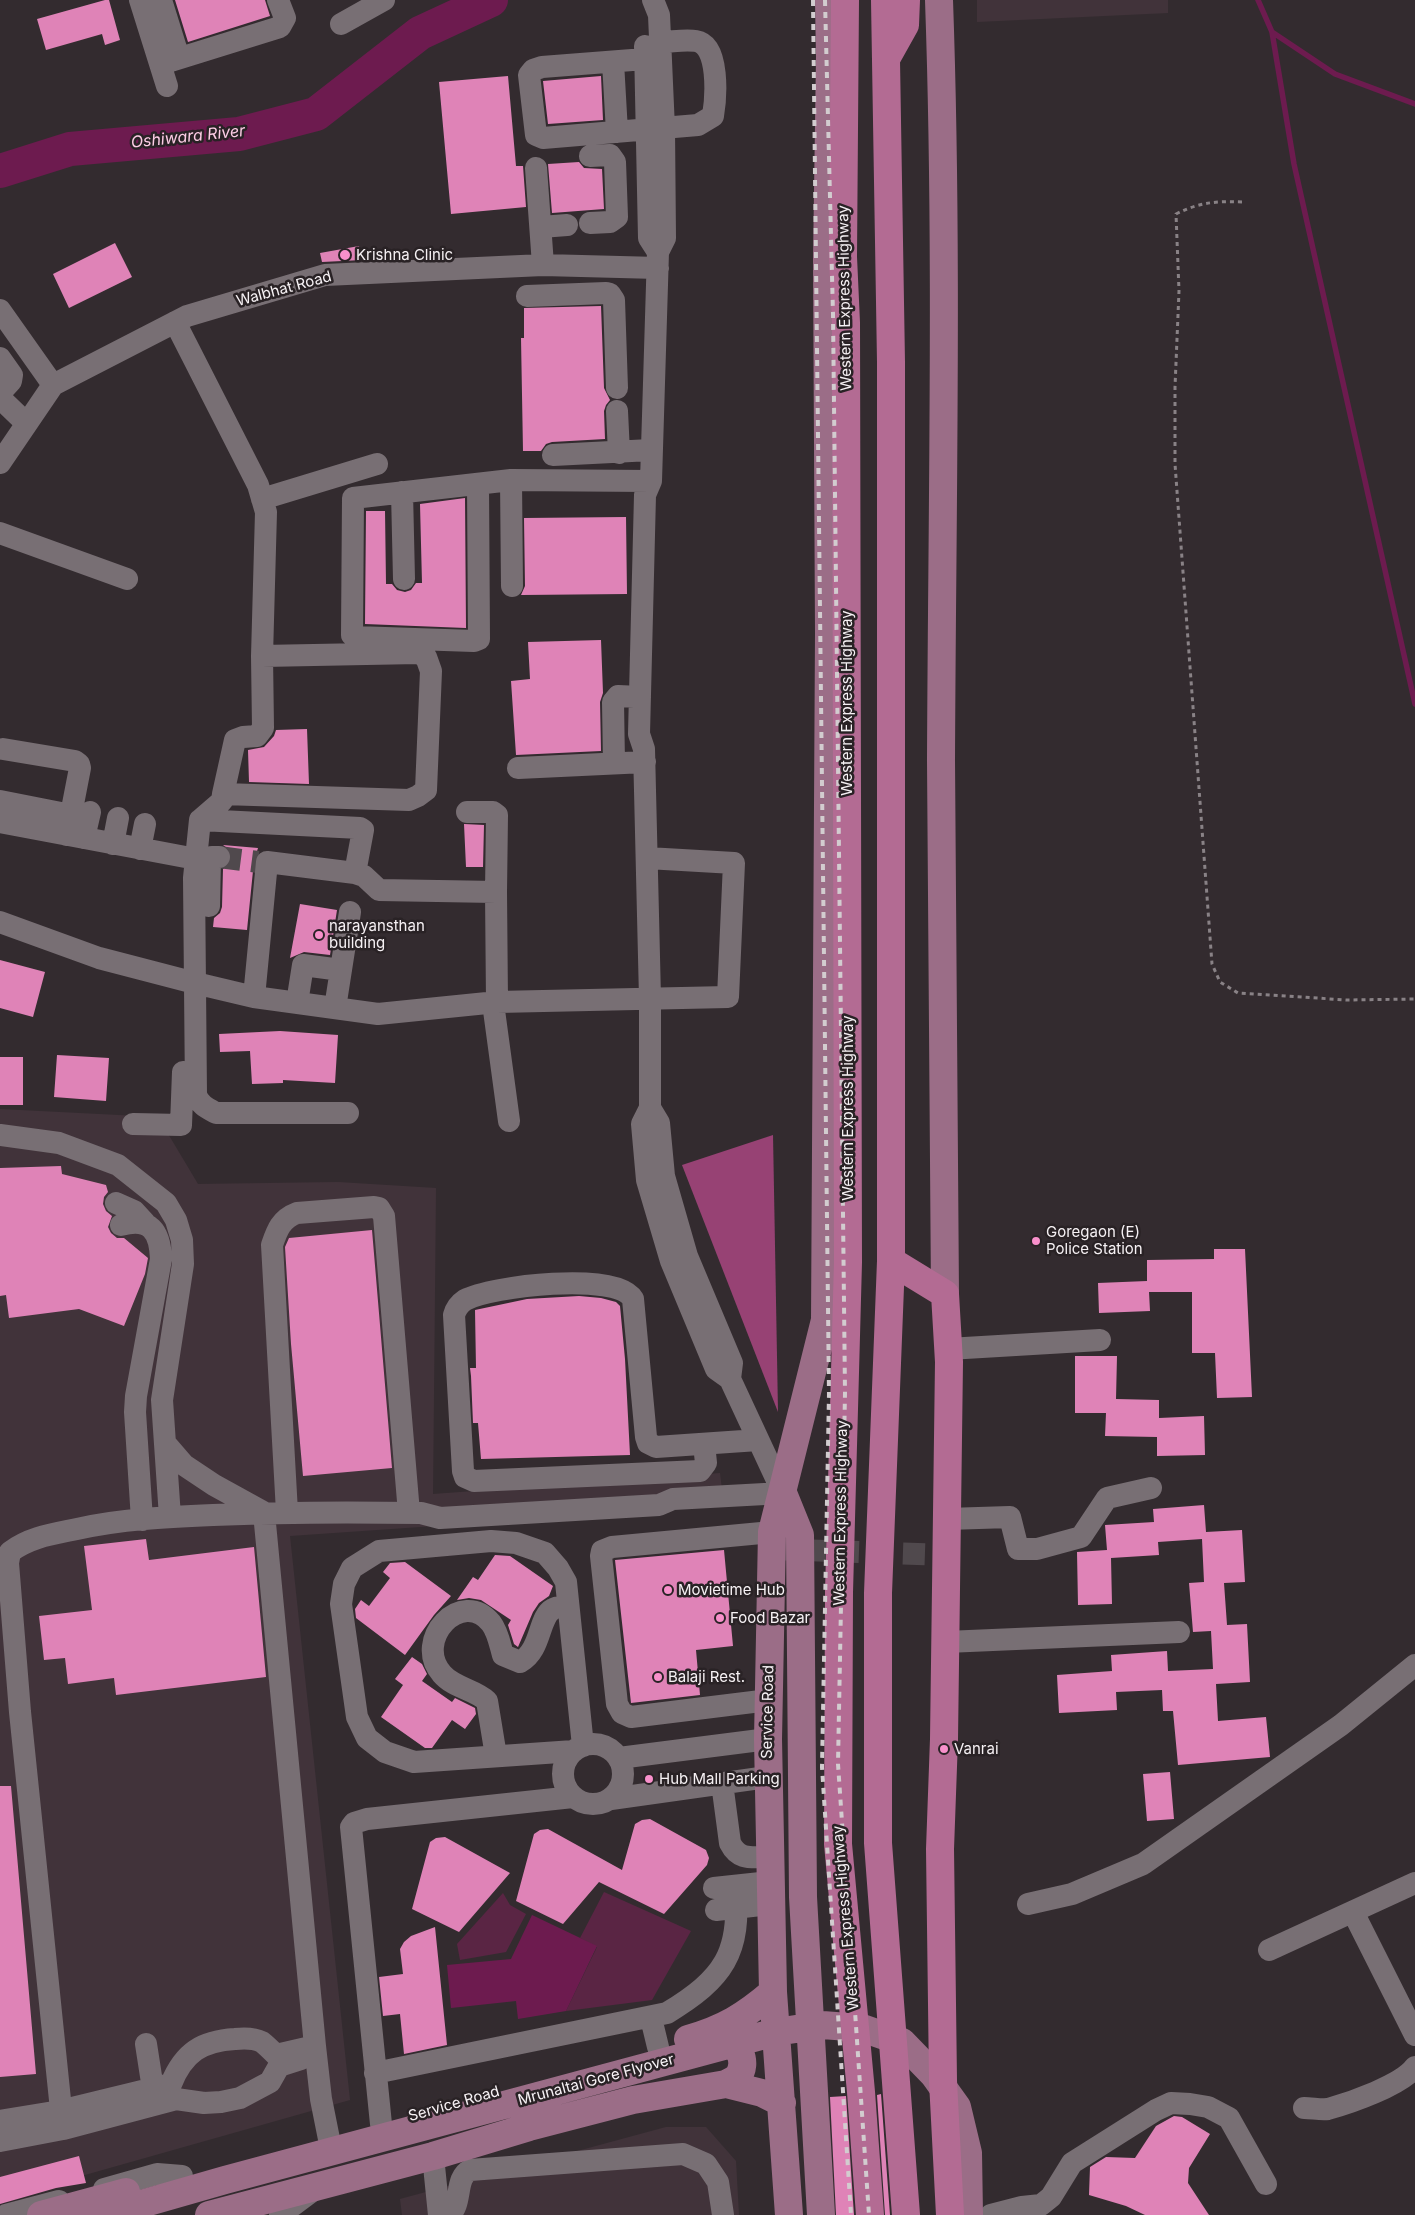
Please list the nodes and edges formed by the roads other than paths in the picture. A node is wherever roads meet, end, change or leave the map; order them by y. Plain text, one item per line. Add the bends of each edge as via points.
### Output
1 (140, 0) edge
2 (161, 0) edge
3 (278, 0) edge
4 (384, 0) edge
5 (652, 0) edge
6 (829, 0) edge
7 (845, 0) edge
8 (885, 0) edge
9 (906, 0) edge
10 (939, 0) edge
11 (949, 0) edge
12 (341, 24) dead end
13 (660, 42) junction
14 (645, 59) junction
15 (886, 59) junction
16 (170, 61) junction
17 (613, 62) junction
18 (167, 86) dead end
19 (656, 129) junction
20 (616, 132) junction
21 (590, 156) dead end
22 (536, 168) dead end
23 (648, 189) junction
24 (616, 190) junction
25 (590, 223) dead end
26 (567, 225) dead end
27 (541, 227) junction
28 (658, 260) junction
29 (544, 265) junction
30 (594, 266) junction
31 (595, 293) junction
32 (527, 296) dead end
33 (0, 311) edge
34 (175, 322) junction
35 (0, 358) edge
36 (52, 385) junction
37 (617, 388) dead end
38 (0, 393) edge
39 (0, 398) edge
40 (617, 411) dead end
41 (26, 423) junction
42 (651, 450) junction
43 (619, 453) junction
44 (553, 455) dead end
45 (0, 462) edge
46 (377, 464) dead end
47 (507, 480) junction
48 (651, 481) junction
49 (478, 484) junction
50 (402, 492) junction
51 (262, 499) junction
52 (0, 533) edge
53 (650, 577) junction
54 (127, 579) dead end
55 (404, 580) dead end
56 (512, 586) dead end
57 (262, 656) junction
58 (640, 696) junction
59 (3, 749) dead end
60 (645, 755) junction
61 (614, 764) junction
62 (518, 768) dead end
63 (223, 794) junction
64 (0, 801) edge
65 (467, 812) dead end
66 (200, 820) junction
67 (132, 821) dead end
68 (0, 822) edge
69 (78, 825) junction
70 (128, 846) junction
71 (219, 857) dead end
72 (647, 858) junction
73 (200, 872) junction
74 (355, 873) junction
75 (496, 892) junction
76 (209, 906) dead end
77 (350, 912) dead end
78 (0, 922) edge
79 (341, 970) junction
80 (195, 984) junction
81 (254, 997) junction
82 (650, 998) junction
83 (297, 1003) junction
84 (495, 1003) junction
85 (335, 1008) junction
86 (184, 1059) dead end
87 (190, 1083) junction
88 (348, 1113) dead end
89 (510, 1121) dead end
90 (133, 1124) dead end
91 (0, 1135) edge
92 (118, 1214) dead end
93 (182, 1240) junction
94 (160, 1245) junction
95 (891, 1261) junction
96 (945, 1294) junction
97 (147, 1335) junction
98 (170, 1340) junction
99 (1100, 1340) dead end
100 (948, 1349) junction
101 (758, 1440) junction
102 (165, 1443) junction
103 (704, 1444) junction
104 (1151, 1488) dead end
105 (782, 1493) junction
106 (288, 1512) junction
107 (264, 1513) junction
108 (415, 1513) junction
109 (170, 1517) junction
110 (947, 1519) junction
111 (142, 1520) junction
112 (772, 1532) junction
113 (568, 1607) junction
114 (1179, 1632) dead end
115 (946, 1642) junction
116 (1415, 1665) edge
117 (769, 1700) junction
118 (768, 1739) junction
119 (578, 1749) junction
120 (496, 1756) junction
121 (619, 1758) junction
122 (767, 1777) junction
123 (722, 1783) junction
124 (573, 1797) junction
125 (611, 1799) junction
126 (770, 1881) junction
127 (1415, 1883) edge
128 (1028, 1904) dead end
129 (726, 1909) junction
130 (1352, 1912) junction
131 (1270, 1950) dead end
132 (774, 1992) junction
133 (651, 2018) junction
134 (709, 2033) junction
135 (1415, 2035) edge
136 (146, 2044) dead end
137 (810, 2045) junction
138 (658, 2047) junction
139 (778, 2049) junction
140 (316, 2050) junction
141 (278, 2060) junction
142 (1415, 2067) edge
143 (376, 2073) junction
144 (726, 2084) junction
145 (164, 2094) junction
146 (782, 2103) junction
147 (1304, 2108) dead end
148 (62, 2120) junction
149 (0, 2121) edge
150 (381, 2124) junction
151 (329, 2139) junction
152 (0, 2141) edge
153 (433, 2156) junction
154 (182, 2176) junction
155 (321, 2184) junction
156 (1266, 2184) dead end
157 (1022, 2211) edge
158 (220, 2212) edge
159 (6, 2215) edge
160 (41, 2215) edge
161 (103, 2215) edge
162 (280, 2215) edge
163 (439, 2215) edge
164 (449, 2215) edge
165 (723, 2215) edge
166 (789, 2215) edge
167 (821, 2215) edge
168 (870, 2215) edge
169 (906, 2215) edge
170 (950, 2215) edge
171 (969, 2215) edge
172 (991, 2215) edge

1 - 16 street
2 - 16 street
3 - 16 street via 285,18 280,26
4 - 12 street
5 - 13 street via 659,15
5 - 14 street via 643,15
6 - 105 main road, Service Road via 825,1320
7 - 168 highway, Western Express Highway via 848,1262 839,1592 838,1844
8 - 15 highway
9 - 15 highway via 905,25
10 - 11 street
10 - 96 main road via 943,474 941,1016
13 - 19 street
13 - 19 street via 696,41 710,50 714,62 713,116 698,126
14 - 17 street
14 - 19 street
15 - 95 highway via 891,352
16 - 18 street
17 - 20 street
17 - 20 street via 542,67 529,75 534,131 539,137
19 - 20 street
19 - 23 street
19 - 28 street via 665,238
21 - 24 street via 610,155 613,158
22 - 27 street
23 - 24 street
23 - 28 street via 649,238
24 - 25 street via 615,220
26 - 27 street
27 - 29 street
28 - 30 street, Walbhat Road
28 - 42 street
29 - 30 street, Walbhat Road
29 - 34 street, Walbhat Road via 325,275
30 - 31 street
31 - 32 street
31 - 37 street via 610,294 614,300
33 - 36 street
34 - 36 street, Walbhat Road
34 - 51 street
35 - 38 street via 12,375
36 - 41 street, Walbhat Road
39 - 41 street
40 - 43 street
41 - 45 street, Walbhat Road
42 - 43 street
42 - 48 street
43 - 44 street
46 - 51 street
47 - 48 street
47 - 49 street
47 - 56 street
48 - 53 street via 658,494
49 - 50 street
49 - 50 street via 480,635 474,641 352,635 352,501 356,497
50 - 55 street
51 - 57 street via 266,512
52 - 54 street
53 - 58 street
53 - 60 street via 653,732
57 - 63 street via 263,728 257,736 235,740
57 - 63 street via 418,653 426,657 432,671 426,790 409,800
58 - 60 street via 639,734
58 - 61 street via 618,696 613,702
59 - 69 street via 79,764
60 - 61 street
60 - 72 street
61 - 62 street
63 - 66 street via 222,801
64 - 69 street
65 - 75 street via 493,812 497,815
66 - 73 street
66 - 74 street via 362,829
67 - 70 street
68 - 69 street
69 - 70 street
70 - 73 street
71 - 73 street via 210,859
72 - 82 street
72 - 82 street via 734,863 728,997
73 - 76 street
73 - 80 street
74 - 75 street via 364,876 380,890
74 - 81 street via 263,862
75 - 84 street
77 - 79 street
78 - 80 street via 99,958
79 - 83 street via 303,965
79 - 85 street
80 - 81 street
80 - 87 street
81 - 83 street
82 - 84 street
82 - 101 street via 650,1108 642,1124 679,1258 716,1369 730,1379
83 - 85 street
84 - 85 street via 378,1014
84 - 89 street
86 - 87 street
87 - 88 street via 205,1108 216,1113
87 - 90 street via 181,1125
91 - 93 street via 59,1143 118,1165 166,1203
92 - 94 street via 133,1222 145,1223 158,1235
93 - 94 street
93 - 98 street via 183,1264
94 - 97 street via 161,1259
95 - 96 highway
95 - 169 highway via 878,1593 878,1843
96 - 100 highway
97 - 98 street
97 - 111 street via 135,1412
98 - 102 street via 162,1400
99 - 100 street
100 - 110 highway
101 - 103 street
101 - 105 street
102 - 107 street via 184,1465
102 - 109 street
103 - 103 street via 656,1446 648,1443 633,1299 623,1289 582,1283 518,1287 466,1299 456,1308 463,1471 468,1479 700,1471 706,1463
104 - 110 street via 1106,1498 1081,1537 1037,1549 1018,1549 1010,1517
105 - 108 street via 673,1499 659,1505 440,1518
105 - 112 main road, Service Road
105 - 137 main road via 800,1535 803,1897
106 - 107 street
106 - 108 street
106 - 108 street via 272,1245 277,1231 288,1217 374,1206 384,1216
107 - 109 street
107 - 140 street
109 - 111 street
110 - 115 highway
111 - 148 street via 98,1524 36,1537 10,1552 8,1563
112 - 117 main road, Service Road
112 - 117 street via 612,1547 602,1551 601,1556 617,1704 622,1713 631,1717
113 - 119 street
113 - 120 street via 559,1607 548,1613 532,1652 520,1662 503,1655 494,1628 478,1614 455,1613 444,1620 436,1633 434,1661 442,1674 451,1683 487,1701
113 - 120 street via 566,1582 558,1568 545,1553 516,1543 491,1541 379,1551 352,1568 344,1584 341,1604 357,1717 367,1738 385,1752 414,1762
114 - 115 street
115 - 170 highway via 940,1849
116 - 128 street via 1340,1725 1143,1864 1072,1894
117 - 118 main road, Service Road
118 - 121 street
118 - 122 main road, Service Road
119 - 120 street
119 - 121 street via 603,1746
119 - 124 street via 567,1759 563,1769 565,1784
121 - 125 street via 623,1766 623,1782
122 - 123 street
122 - 126 main road, Service Road
123 - 125 street
123 - 126 street via 730,1844
124 - 125 street via 592,1805
124 - 143 street via 367,1819 351,1827
126 - 129 street
126 - 129 street via 725,1887
126 - 132 main road, Service Road
127 - 130 street
129 - 133 street via 738,1920 733,1947 721,1968 697,1993 667,2013
130 - 131 street
130 - 135 street
132 - 134 main road, Service Road via 746,2014
132 - 139 main road, Service Road
133 - 138 street
133 - 143 street
134 - 138 main road, Service Road
134 - 144 main road via 730,2039 739,2048 740,2072
136 - 145 street
137 - 139 main road
137 - 167 main road
138 - 150 main road, Service Road
139 - 146 main road, Service Road
140 - 141 street
140 - 151 street
141 - 145 street via 270,2082 240,2098 204,2103
141 - 145 street via 261,2042 246,2038 215,2040 185,2058
142 - 147 street via 1401,2080 1364,2096 1326,2109
143 - 150 street
144 - 146 main road via 762,2092
144 - 153 main road via 633,2100
145 - 148 street
146 - 166 main road, Service Road
148 - 149 street
148 - 152 street
150 - 151 main road, Service Road
151 - 154 main road, Service Road
153 - 155 main road
153 - 163 street
154 - 159 street via 157,2174
154 - 160 main road
155 - 158 main road
155 - 162 street
156 - 157 street via 1229,2118 1208,2107 1172,2103 1072,2163 1052,2197 1041,2205
157 - 172 street
161 - 171 main road, Mrunaltai Gore Flyover via 766,2034 822,2025 862,2028 902,2042 934,2075 957,2107 968,2153
164 - 165 street via 457,2205 462,2177 470,2170 683,2154 706,2164 718,2182

